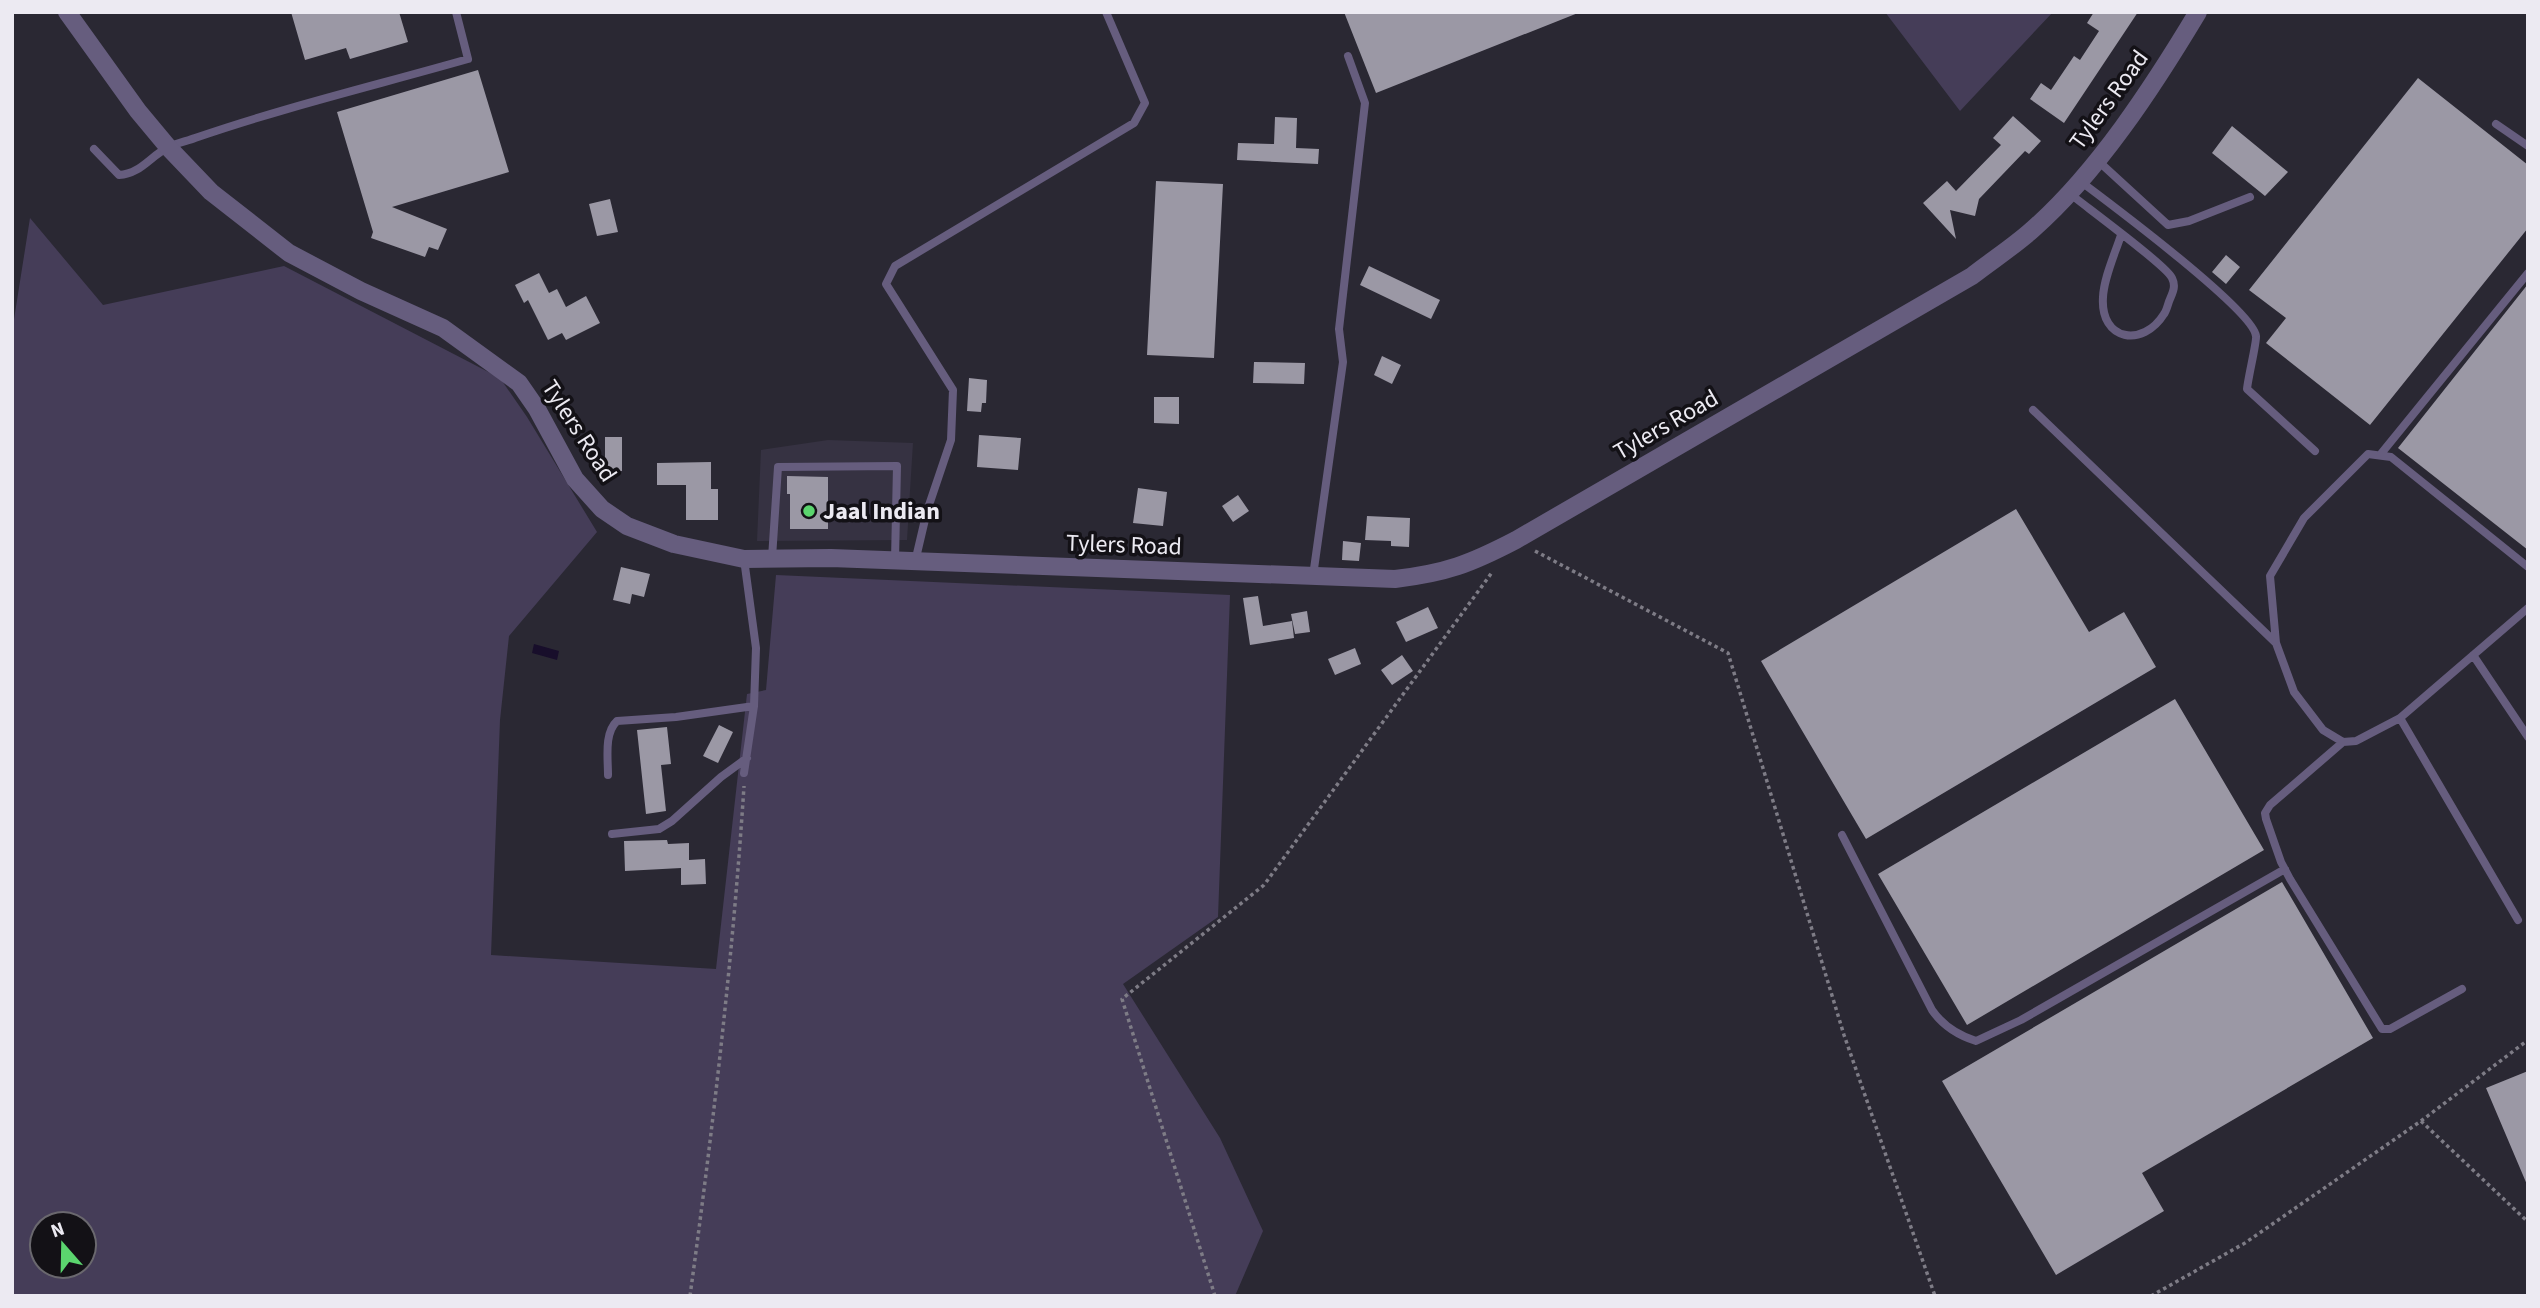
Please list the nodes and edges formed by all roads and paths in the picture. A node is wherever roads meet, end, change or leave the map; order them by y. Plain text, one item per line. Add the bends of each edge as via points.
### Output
1 (67, 12) edge
2 (456, 12) edge
3 (1107, 12) edge
4 (2198, 12) edge
5 (1348, 56) dead end
6 (2496, 124) dead end
7 (2528, 146) edge
8 (168, 147) junction
9 (94, 149) dead end
10 (2096, 159) junction
11 (2074, 187) junction
12 (2250, 197) dead end
13 (2121, 235) junction
14 (2528, 273) edge
15 (2033, 410) dead end
16 (2315, 452) dead end
17 (2380, 455) junction
18 (1516, 540) junction
19 (772, 558) junction
20 (744, 559) junction
21 (895, 561) junction
22 (915, 562) junction
23 (2528, 567) edge
24 (1313, 576) junction
25 (2528, 608) edge
26 (2276, 643) junction
27 (2473, 655) junction
28 (754, 706) junction
29 (2400, 718) junction
30 (2528, 737) edge
31 (2343, 743) junction
32 (747, 758) junction
33 (744, 773) joint
34 (608, 775) dead end
35 (612, 834) dead end
36 (1842, 835) dead end
37 (2285, 869) junction
38 (2518, 920) dead end
39 (2462, 989) dead end
40 (2528, 1040) edge
41 (2421, 1121) junction
42 (2528, 1222) edge
43 (690, 1296) edge
44 (1215, 1296) edge
45 (1935, 1296) edge
46 (2151, 1296) edge

1 - 8 street, Tylers Road
2 - 8 lane via 468,59 281,109
3 - 22 lane via 1145,103 1134,122 895,266 886,284 953,390 951,440
4 - 10 street, Tylers Road via 2164,69
5 - 24 lane via 1365,103 1339,329 1343,362
6 - 7 lane
8 - 9 lane via 133,173 119,175
8 - 20 street, Tylers Road via 211,192 289,253 443,328 519,383 575,479 602,509 627,526 674,544
10 - 11 street, Tylers Road
10 - 12 lane via 2168,225
11 - 13 lane
11 - 16 lane via 2146,230 2251,324 2257,337 2247,389
11 - 18 street, Tylers Road via 2032,230 1972,276
13 - 13 lane via 2172,277 2174,288 2164,314 2150,328 2124,336 2107,322 2102,294
14 - 17 lane
15 - 26 lane
17 - 23 lane via 2391,457
17 - 26 lane via 2368,454 2304,518 2270,576
18 - 24 street, Tylers Road via 1474,562 1435,574 1395,579
18 - 44 path via 1264,885 1122,999
18 - 45 path via 1728,653 1844,1035
19 - 20 street, Tylers Road
19 - 21 street, Tylers Road
19 - 21 lane via 778,467 897,466
20 - 28 lane via 756,648
21 - 22 street, Tylers Road
22 - 24 street, Tylers Road
25 - 27 lane
26 - 31 lane via 2294,692 2323,730
27 - 29 lane
27 - 30 lane
28 - 32 lane
28 - 34 lane via 617,721 609,736
29 - 31 lane
29 - 38 lane
31 - 37 lane via 2277,797 2266,813
32 - 33 lane
32 - 35 lane via 659,829
33 - 43 path via 728,970
36 - 37 lane via 1940,1023 1976,1041 2021,1020
37 - 39 lane via 2382,1029 2390,1029
40 - 41 path
41 - 42 path
41 - 46 path via 2245,1243

